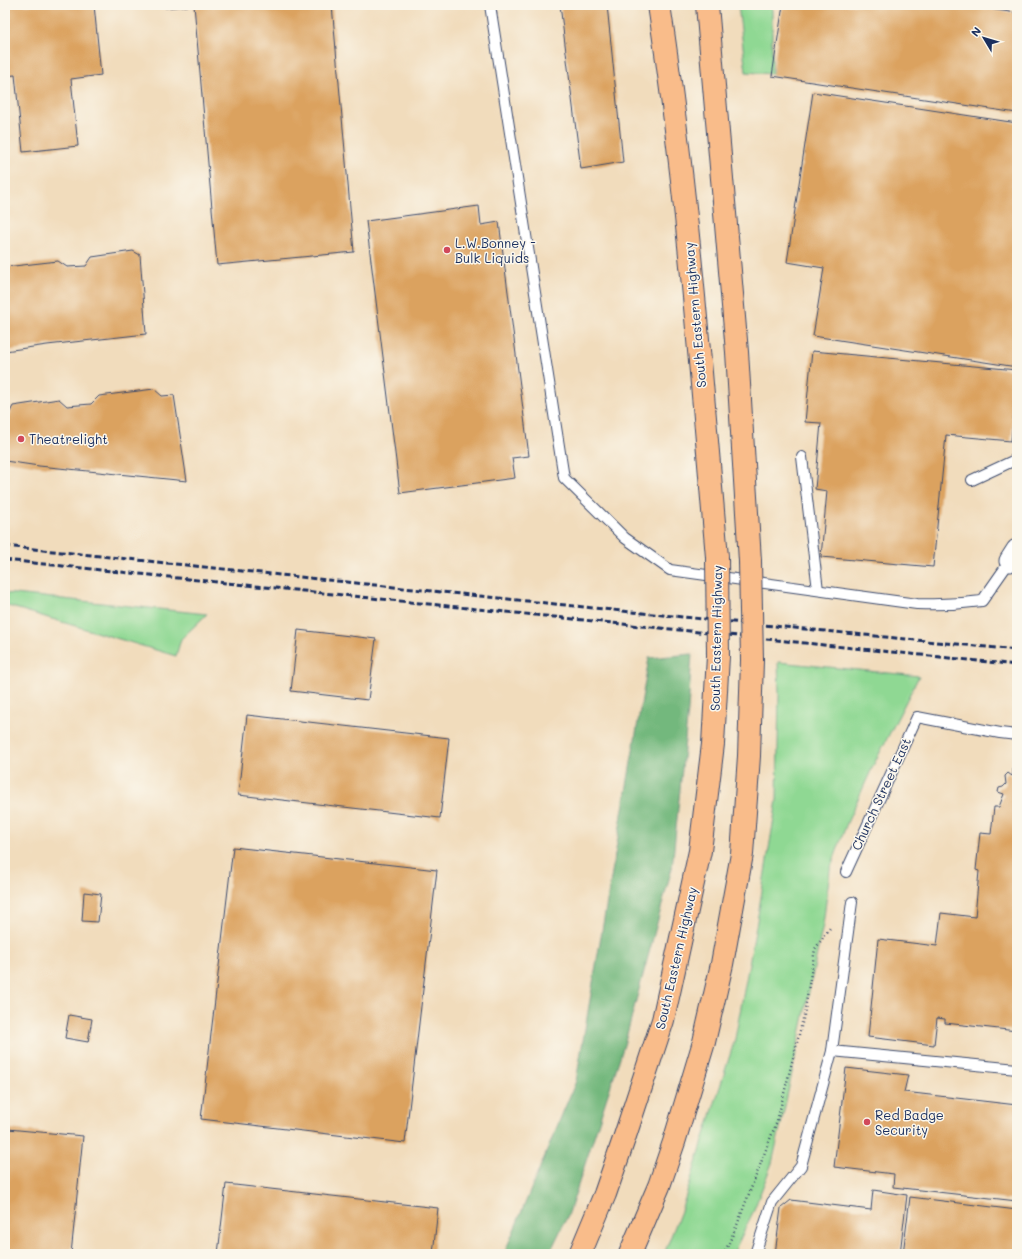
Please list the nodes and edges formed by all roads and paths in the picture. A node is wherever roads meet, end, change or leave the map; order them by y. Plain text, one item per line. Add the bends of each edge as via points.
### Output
1 (490, 5) edge
2 (659, 5) edge
3 (707, 5) edge
4 (802, 457) dead end
5 (1017, 459) edge
6 (972, 480) dead end
7 (1013, 555) edge
8 (818, 590) junction
9 (1017, 735) edge
10 (846, 872) dead end
11 (852, 902) dead end
12 (815, 949) dead end
13 (832, 1051) junction
14 (1017, 1069) edge
15 (580, 1254) edge
16 (630, 1254) edge
17 (724, 1254) edge
18 (755, 1254) edge

1 - 8 lane via 564,478 625,538 670,570
2 - 15 main road, South Eastern Highway, bridge via 689,240 717,557 718,656 713,744 700,851 663,1020 605,1194
3 - 16 main road, bridge via 737,352 750,561 752,660 749,756 742,854 722,964 704,1042 659,1186
4 - 8 lane
5 - 6 lane
7 - 8 lane via 982,602 917,604
9 - 10 lane, Church Street East via 917,717
11 - 13 lane
12 - 17 path via 804,1015 777,1121
13 - 14 lane
13 - 18 lane via 801,1166 772,1202

